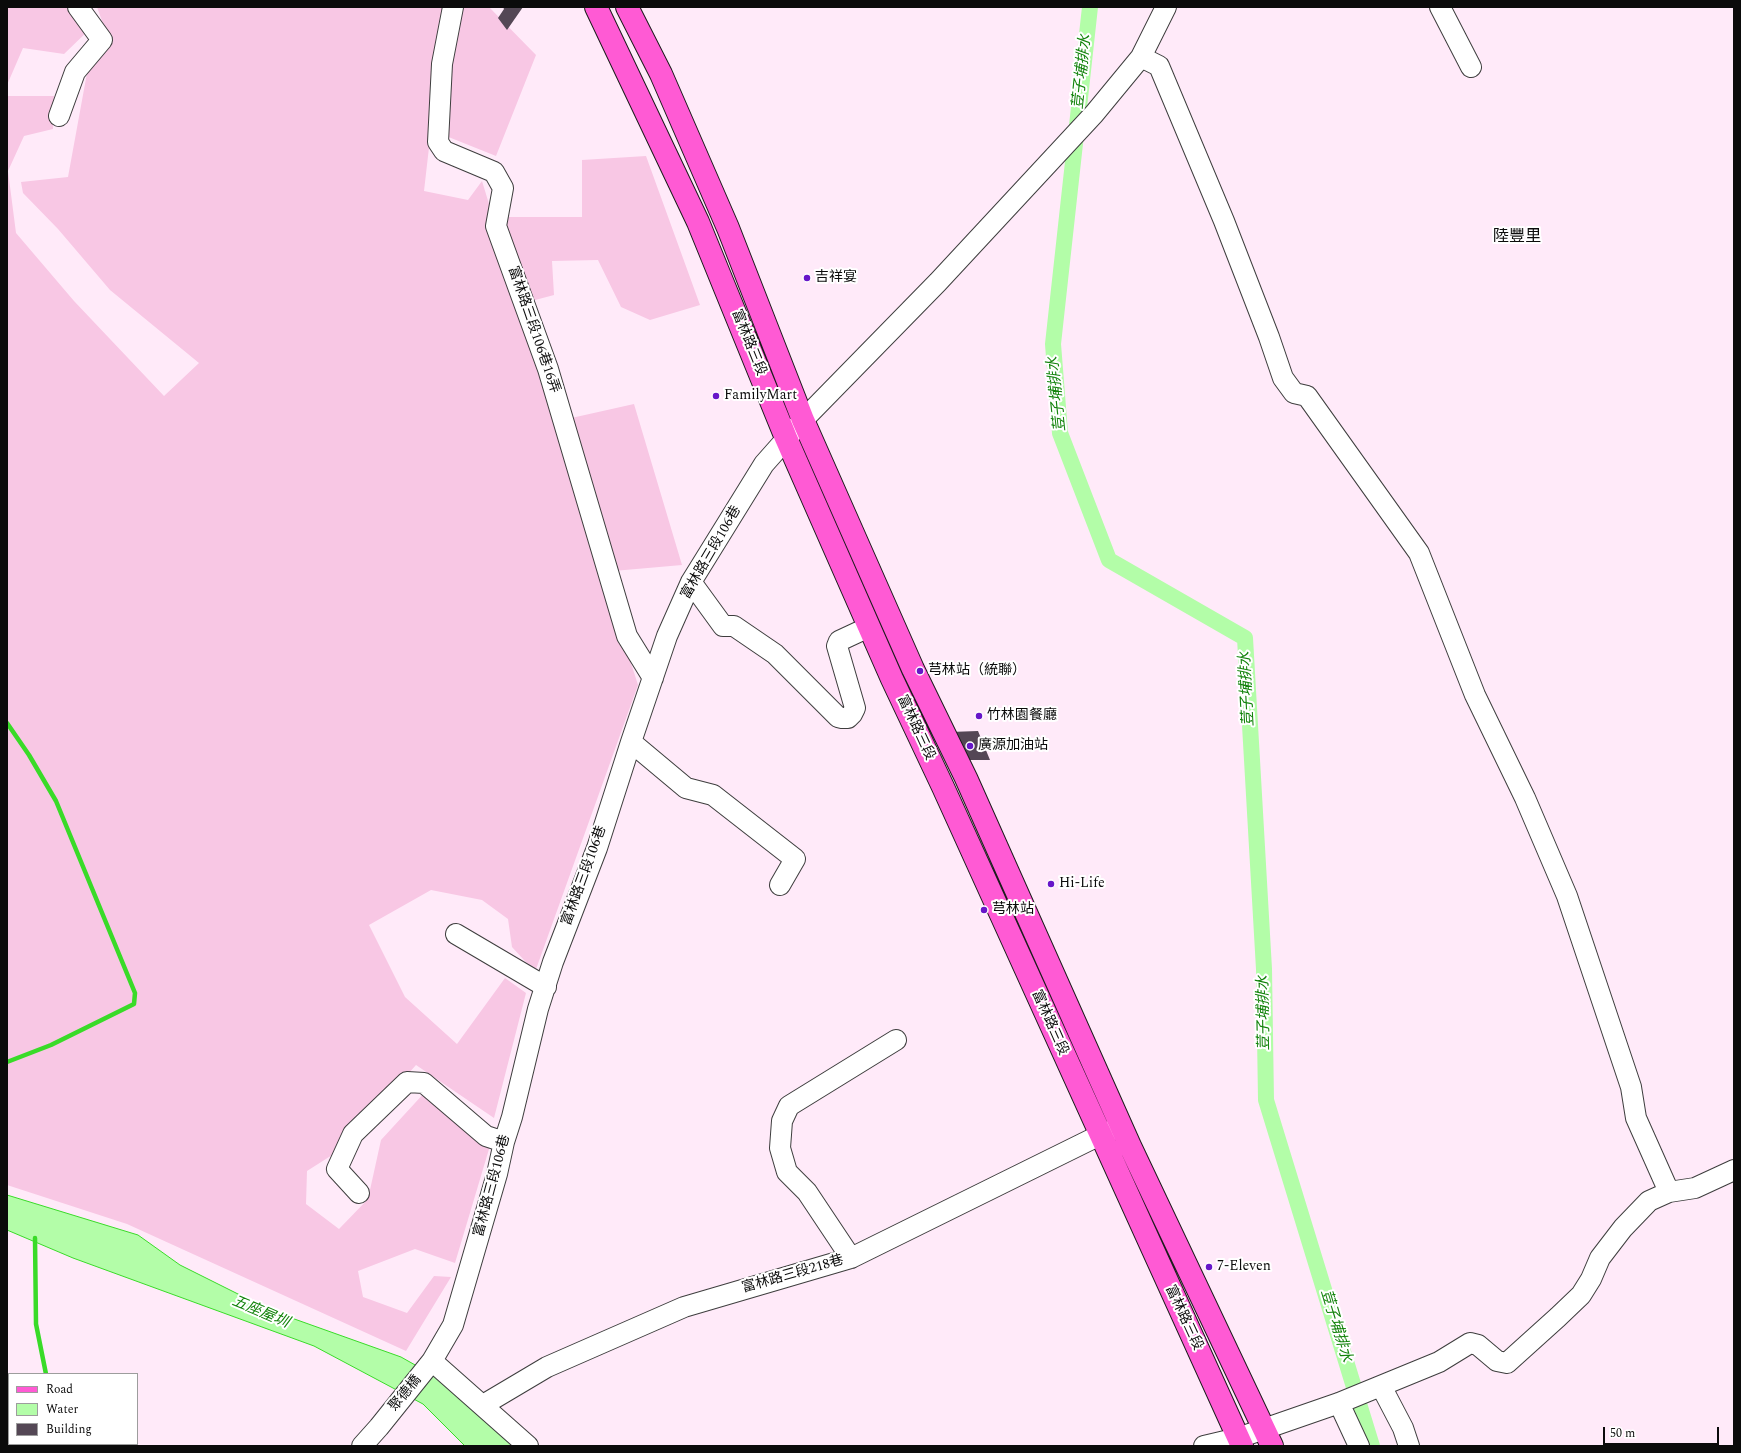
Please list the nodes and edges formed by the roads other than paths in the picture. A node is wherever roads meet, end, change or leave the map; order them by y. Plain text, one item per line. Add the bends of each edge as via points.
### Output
1 (78, 7) edge
2 (453, 7) edge
3 (596, 7) edge
4 (627, 7) edge
5 (1166, 7) edge
6 (1440, 7) edge
7 (1141, 57) junction
8 (1471, 68) dead end
9 (59, 116) dead end
10 (803, 420) junction
11 (786, 438) junction
12 (691, 582) junction
13 (869, 626) junction
14 (913, 669) junction
15 (653, 678) junction
16 (892, 679) junction
17 (631, 742) junction
18 (966, 778) junction
19 (943, 787) junction
20 (780, 885) dead end
21 (456, 934) dead end
22 (546, 987) junction
23 (896, 1040) dead end
24 (1122, 1127) junction
25 (1100, 1135) junction
26 (504, 1142) junction
27 (1734, 1170) edge
28 (1669, 1192) junction
29 (359, 1193) dead end
30 (851, 1258) junction
31 (432, 1361) junction
32 (1375, 1388) junction
33 (1339, 1403) junction
34 (484, 1405) junction
35 (1268, 1437) edge
36 (373, 1439) edge
37 (1240, 1442) edge
38 (528, 1446) edge
39 (1204, 1446) edge
40 (1359, 1446) edge
41 (1409, 1446) edge

1 - 9 street via 102,40 75,72
2 - 15 street, 富林路三段106巷16弄 via 442,64 438,142 444,151 494,172 503,188 496,226 548,369 627,636
3 - 11 main road, 富林路三段 via 698,222
4 - 10 main road, 富林路三段 via 661,74 728,228
5 - 7 street, 富林路三段106巷
6 - 8 street
7 - 10 street, 富林路三段106巷 via 1066,146
7 - 28 street via 1159,66 1224,221 1283,378 1294,393 1307,396 1419,552 1475,695 1525,798 1567,896 1631,1087 1636,1118
10 - 11 street, 富林路三段106巷
10 - 14 main road, 富林路三段
11 - 12 street, 富林路三段106巷 via 764,464
11 - 13 main road, 富林路三段
12 - 13 street via 723,626 734,626 776,654 838,717 842,718 848,718 855,708 837,646 839,641
12 - 15 street, 富林路三段106巷 via 667,636
13 - 16 main road, 富林路三段
14 - 16 street
14 - 18 main road, 富林路三段
15 - 17 street, 富林路三段106巷
16 - 19 main road, 富林路三段
17 - 20 street via 686,788 714,795 795,859
17 - 22 street, 富林路三段106巷 via 597,848
18 - 19 street
18 - 24 main road, 富林路三段
19 - 25 main road, 富林路三段
21 - 22 street
22 - 26 street, 富林路三段106巷
23 - 30 street via 789,1106 782,1121 780,1148 787,1172 807,1192
24 - 25 street, 富林路三段218巷
24 - 35 main road, 富林路三段
25 - 30 street, 富林路三段218巷
25 - 37 main road, 富林路三段
26 - 29 street via 486,1136 424,1083 407,1082 353,1134 337,1169
26 - 31 street, 富林路三段106巷 via 488,1210 452,1325
27 - 28 street via 1695,1188
28 - 32 street via 1649,1201 1628,1223 1600,1258 1581,1294 1507,1363 1497,1361 1478,1344 1470,1343 1439,1362
30 - 34 street, 富林路三段218巷 via 684,1307 547,1367
31 - 34 street
31 - 36 street, 聚德橋
32 - 33 street
32 - 41 street via 1402,1428
33 - 35 street
33 - 40 street
34 - 38 street
35 - 37 street
37 - 39 street

